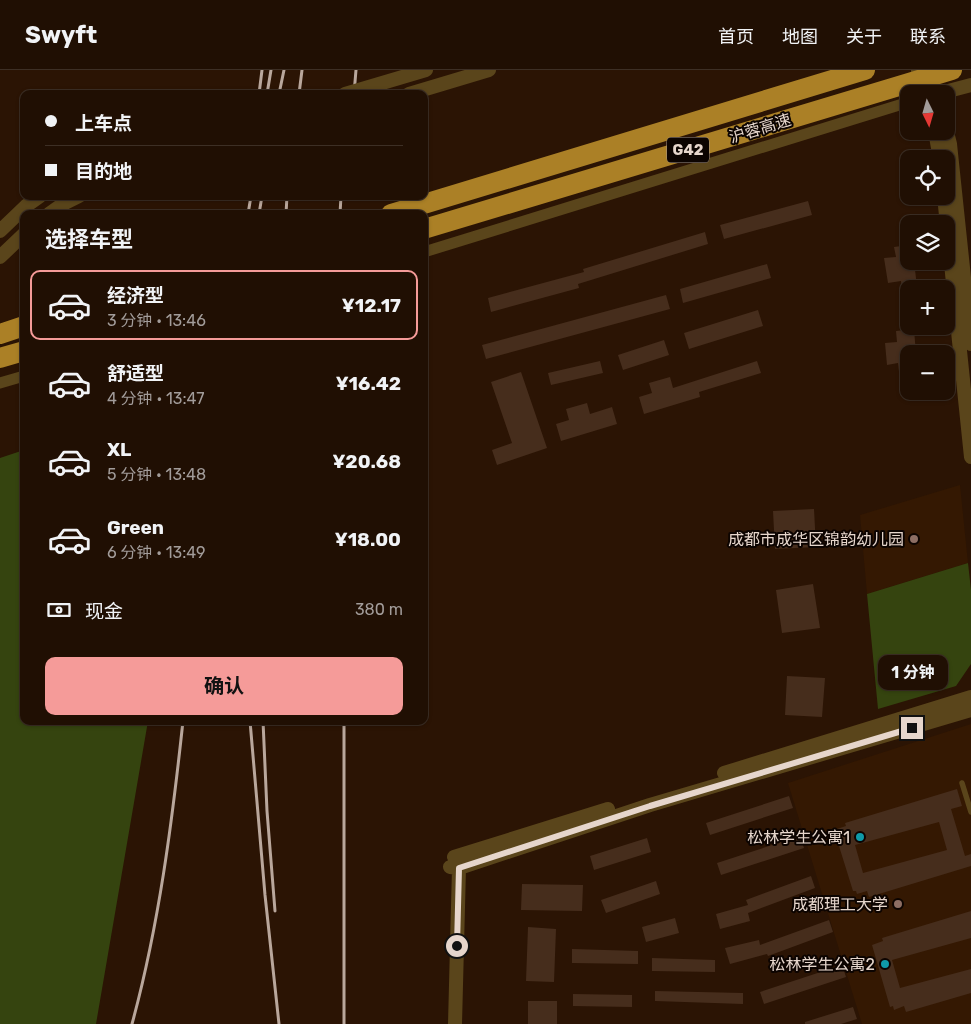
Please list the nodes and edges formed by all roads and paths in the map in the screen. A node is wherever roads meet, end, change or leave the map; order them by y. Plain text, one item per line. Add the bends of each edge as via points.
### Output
1 (426, 70) edge
2 (489, 70) edge
3 (865, 70) edge
4 (918, 70) edge
5 (931, 70) edge
6 (952, 70) edge
7 (922, 85) edge
8 (935, 85) edge
9 (971, 85) edge
10 (955, 89) edge
11 (358, 90) edge
12 (422, 90) edge
13 (900, 105) edge
14 (949, 140) edge
15 (34, 200) edge
16 (71, 200) edge
17 (945, 205) edge
18 (22, 210) edge
19 (55, 210) edge
20 (404, 210) edge
21 (20, 212) edge
22 (428, 228) edge
23 (0, 230) edge
24 (20, 238) edge
25 (428, 251) edge
26 (0, 257) edge
27 (20, 327) edge
28 (0, 334) edge
29 (971, 344) edge
30 (20, 352) edge
31 (0, 358) edge
32 (20, 366) edge
33 (0, 372) edge
34 (20, 377) edge
35 (0, 383) edge
36 (971, 456) edge
37 (971, 697) edge
38 (971, 710) edge
39 (962, 783) dead end
40 (971, 812) edge
41 (454, 864) junction
42 (446, 1024) edge
43 (455, 1024) edge

1 - 11 street, bridge
2 - 12 street
3 - 20 highway, 沪蓉高速 / G42
4 - 7 street
5 - 8 street
6 - 22 highway, 沪蓉高速 / G42, bridge
9 - 10 street
13 - 25 street
14 - 29 street
15 - 18 street
16 - 19 street
17 - 36 street
21 - 23 street
24 - 26 street
27 - 28 highway
30 - 31 highway
32 - 33 highway
34 - 35 street
37 - 41 street
38 - 41 street
39 - 40 lane
41 - 42 street
41 - 43 street

